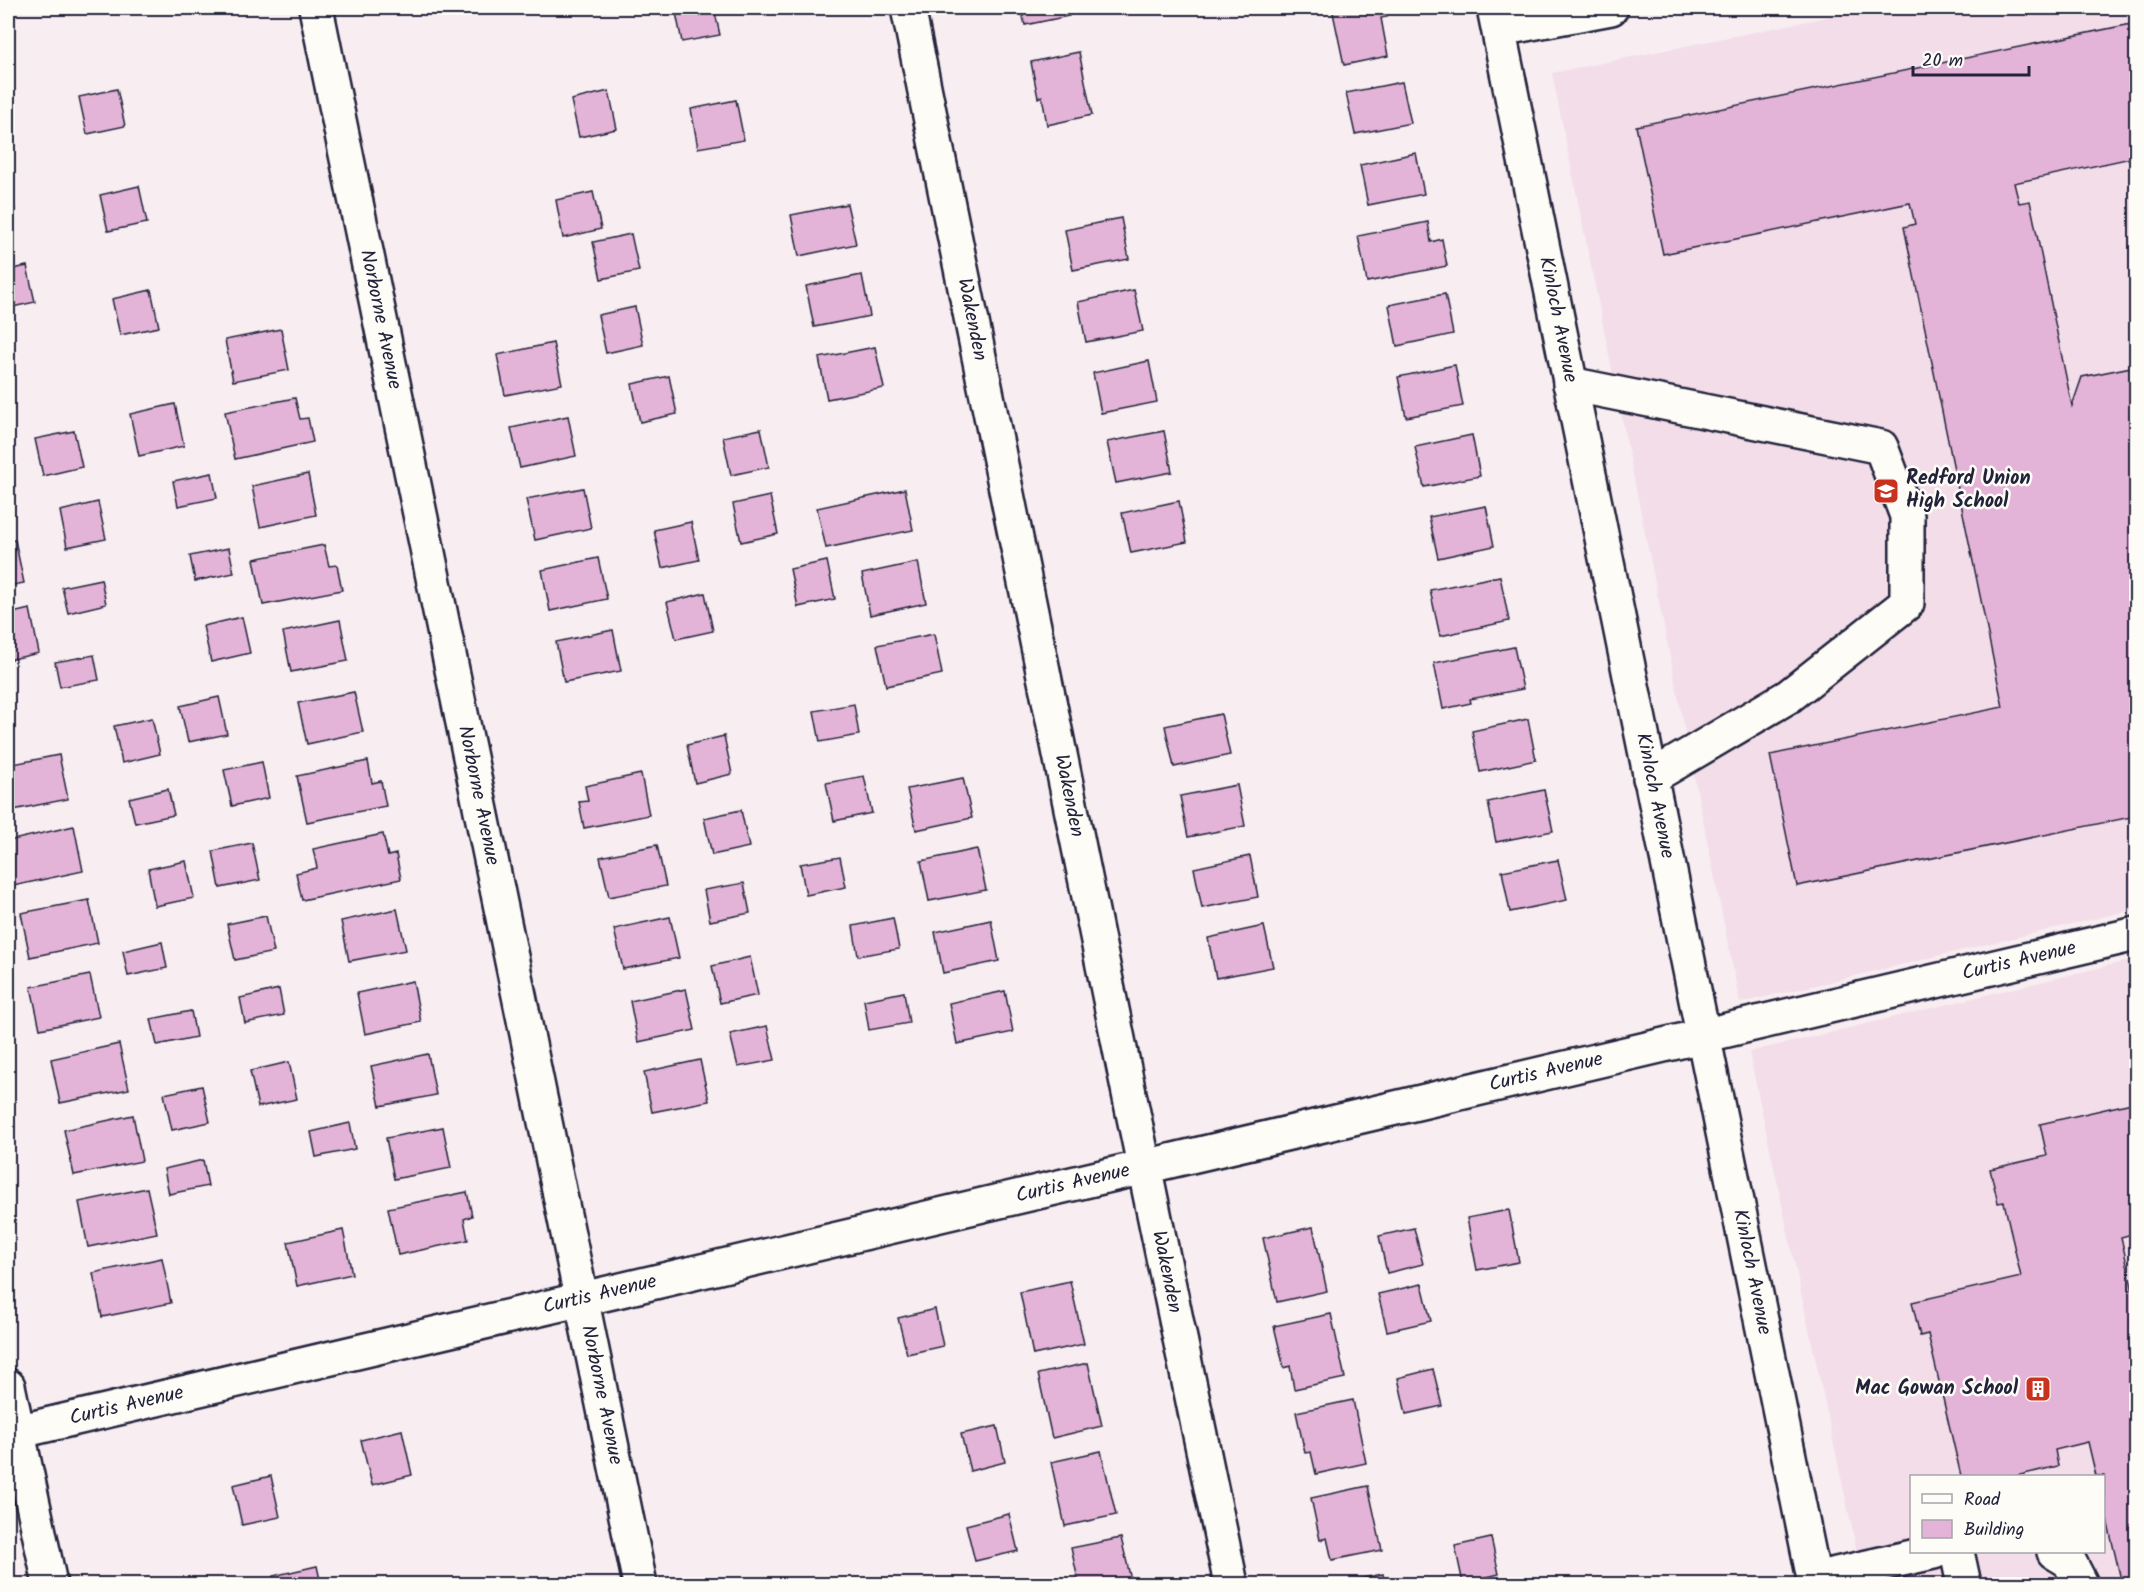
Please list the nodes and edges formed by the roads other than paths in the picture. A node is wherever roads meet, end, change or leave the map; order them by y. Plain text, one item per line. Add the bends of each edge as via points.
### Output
1 (316, 8) edge
2 (908, 8) edge
3 (1611, 8) edge
4 (1496, 18) edge
5 (1570, 384) junction
6 (1650, 778) junction
7 (2136, 934) edge
8 (1702, 1037) junction
9 (1144, 1168) junction
10 (580, 1300) junction
11 (8, 1386) edge
12 (13, 1432) edge
13 (1926, 1553) edge
14 (1957, 1553) edge
15 (2057, 1553) edge
16 (1814, 1582) edge
17 (50, 1584) edge
18 (640, 1584) edge
19 (1231, 1584) edge
20 (1964, 1584) edge
21 (2081, 1584) edge

1 - 10 street, Norborne Avenue
2 - 9 street, Wakenden
3 - 4 street
4 - 5 street, Kinloch Avenue
5 - 6 street, Kinloch Avenue
5 - 6 street via 1881,447 1907,516 1907,603 1789,696
6 - 8 street, Kinloch Avenue
7 - 8 street, Curtis Avenue
8 - 9 street, Curtis Avenue
8 - 16 street, Kinloch Avenue
9 - 10 street, Curtis Avenue
9 - 19 street, Wakenden
10 - 12 street, Curtis Avenue
10 - 18 street, Norborne Avenue
11 - 12 street
12 - 17 street
13 - 16 street
14 - 20 street
15 - 21 street via 2069,1561

